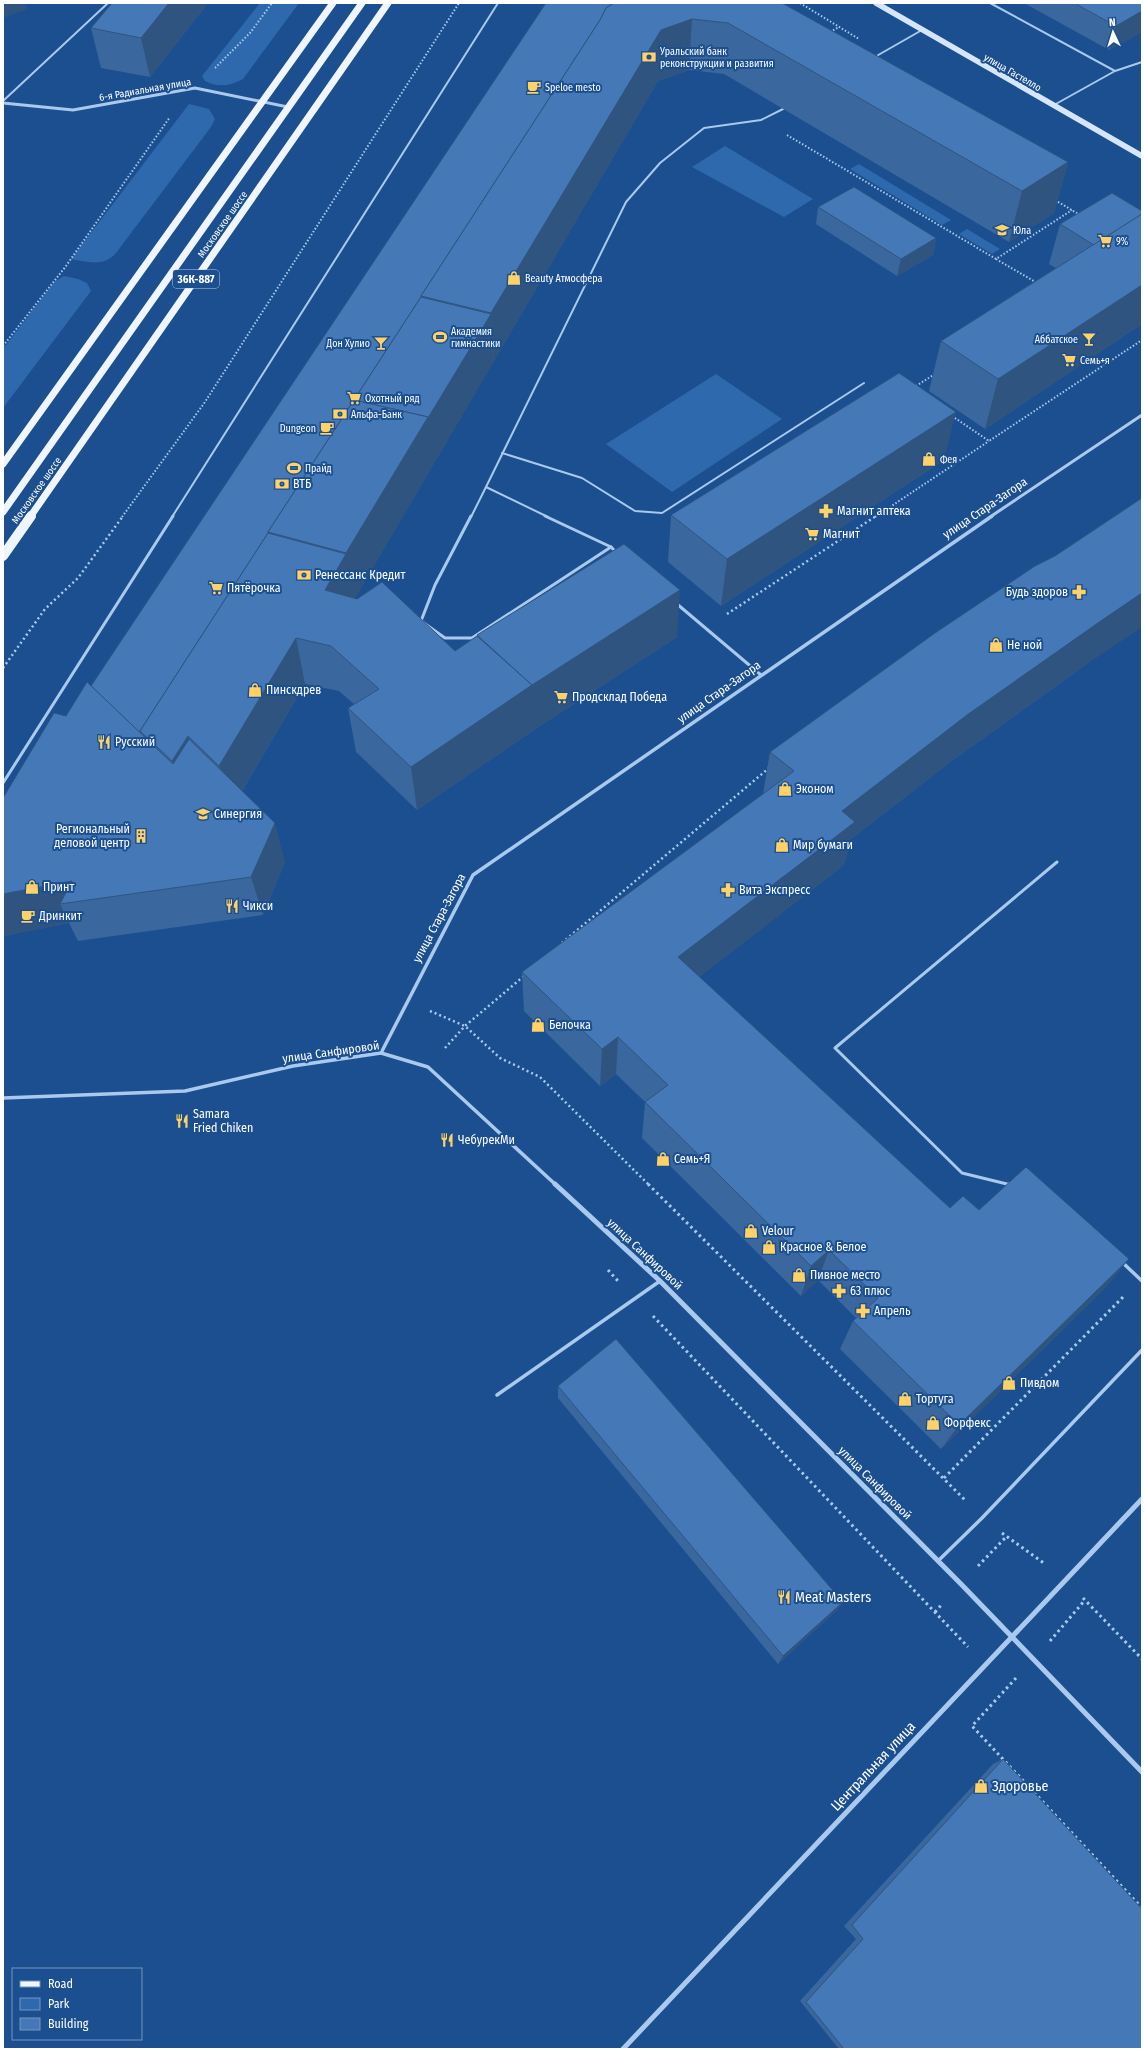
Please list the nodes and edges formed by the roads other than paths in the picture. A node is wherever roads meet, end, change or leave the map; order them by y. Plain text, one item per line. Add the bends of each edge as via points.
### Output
1 (108, 3) edge
2 (334, 3) edge
3 (362, 3) edge
4 (388, 3) edge
5 (498, 3) edge
6 (876, 3) edge
7 (990, 3) edge
8 (922, 30) junction
9 (869, 60) edge
10 (1142, 62) edge
11 (1115, 71) junction
12 (262, 101) junction
13 (3, 102) edge
14 (1054, 105) junction
15 (288, 107) junction
16 (783, 108) edge
17 (1142, 156) edge
18 (864, 383) dead end
19 (1142, 416) edge
20 (502, 453) junction
21 (3, 464) edge
22 (486, 487) junction
23 (3, 512) edge
24 (611, 547) junction
25 (616, 552) edge
26 (3, 556) edge
27 (676, 603) dead end
28 (761, 675) junction
29 (3, 783) edge
30 (1057, 862) dead end
31 (382, 1053) junction
32 (3, 1098) edge
33 (1015, 1186) edge
34 (1119, 1260) edge
35 (660, 1281) junction
36 (1142, 1281) edge
37 (1142, 1350) edge
38 (497, 1395) dead end
39 (1142, 1500) edge
40 (938, 1560) junction
41 (1012, 1636) junction
42 (1142, 1772) edge
43 (623, 2049) edge

1 - 13 lane
2 - 12 main road
3 - 15 main road, Московское шоссе / 36К-887
4 - 26 main road, Московское шоссе / 36К-887
5 - 29 lane
6 - 8 street, улица Гастелло
7 - 11 lane
8 - 9 lane
8 - 14 street, улица Гастелло
10 - 11 lane
11 - 14 lane
12 - 13 street, 6-я Радиальная улица via 195,88 73,110
12 - 15 street, 6-я Радиальная улица
12 - 21 main road
14 - 17 street, улица Гастелло
15 - 23 main road, Московское шоссе / 36К-887
16 - 20 lane via 761,120 704,128 660,163 626,202
18 - 20 lane via 662,513 635,511 582,478
19 - 28 street, улица Стара-Загора via 1020,496
20 - 22 lane
22 - 24 lane
22 - 24 lane via 435,585 421,621 445,638 472,638
24 - 25 lane
27 - 28 lane
28 - 31 street, улица Стара-Загора via 473,875
30 - 33 lane via 835,1048 962,1173
31 - 32 street, улица Санфировой via 293,1066 185,1091
31 - 35 street, улица Санфировой via 428,1067
34 - 36 lane
35 - 38 lane
35 - 40 street, улица Санфировой
37 - 40 lane via 982,1518
39 - 41 street, Центральная улица
40 - 41 street, улица Санфировой
41 - 42 street, улица Санфировой
41 - 43 street, Центральная улица

